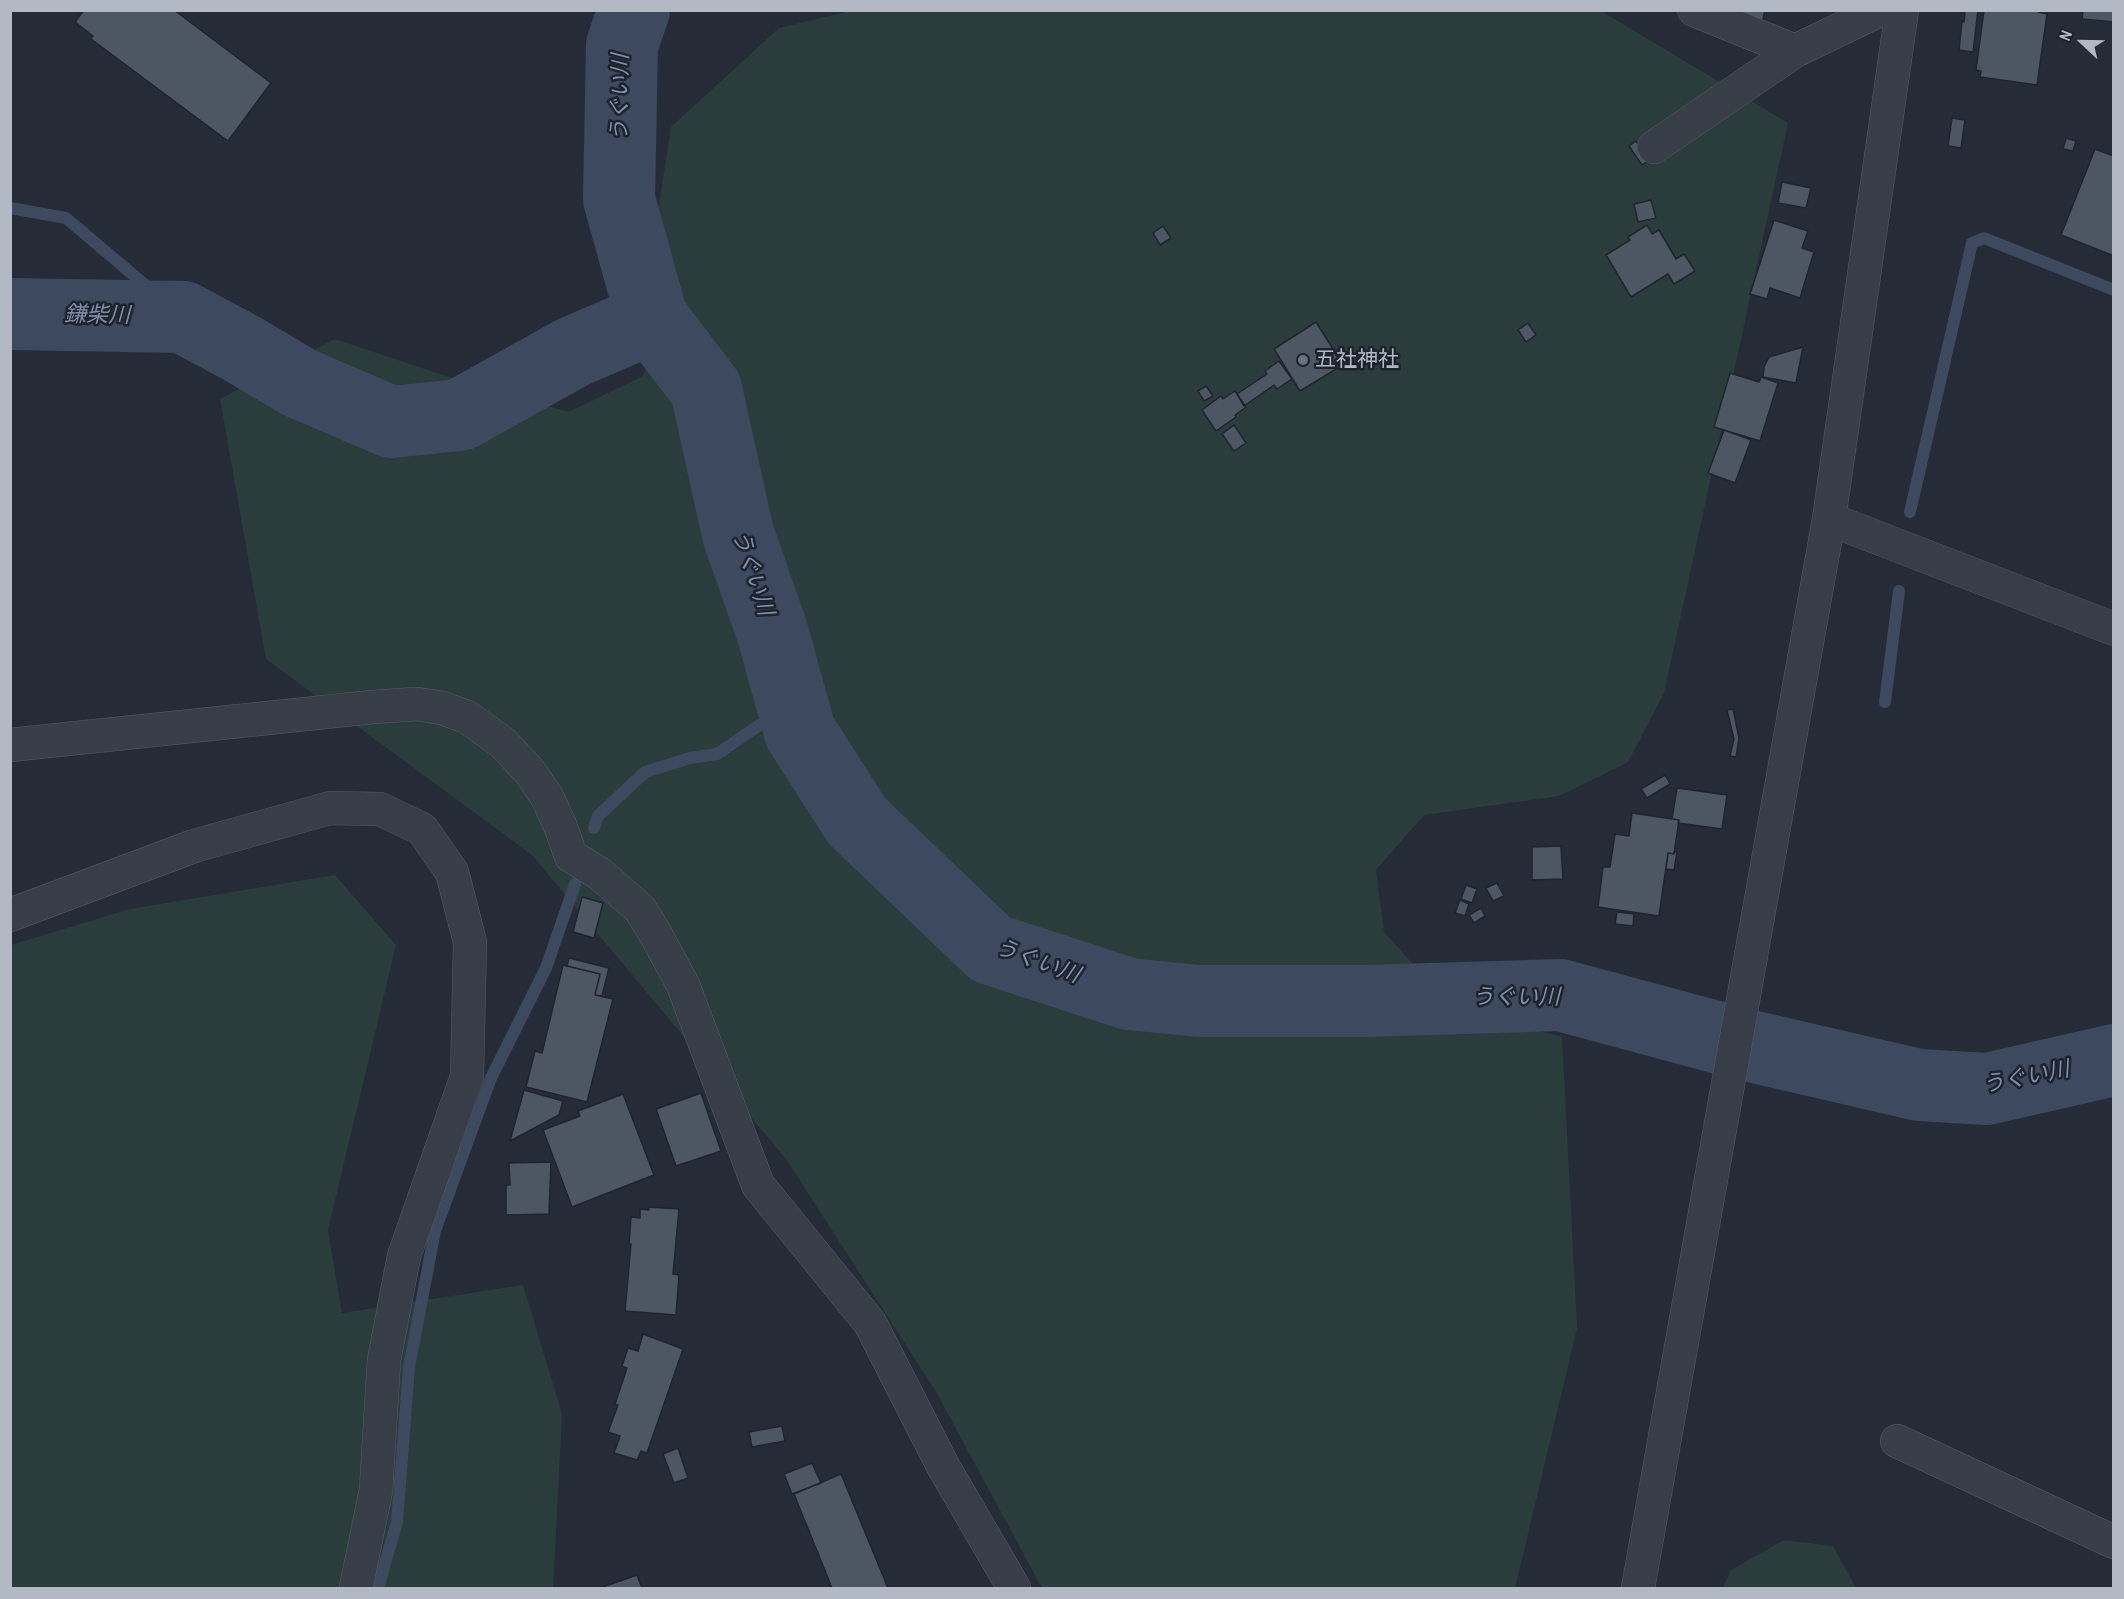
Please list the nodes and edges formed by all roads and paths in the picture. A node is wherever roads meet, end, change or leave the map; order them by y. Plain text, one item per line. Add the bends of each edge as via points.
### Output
1 (1694, 10) edge
2 (1880, 10) edge
3 (1902, 10) edge
4 (1795, 51) junction
5 (1654, 147) dead end
6 (1829, 519) junction
7 (2114, 629) edge
8 (10, 745) edge
9 (10, 915) edge
10 (1896, 1441) dead end
11 (2114, 1542) edge
12 (356, 1588) edge
13 (1014, 1588) edge
14 (1638, 1588) edge

1 - 4 street
2 - 4 street
3 - 6 street
4 - 5 street
6 - 7 street
6 - 14 street
8 - 13 street via 417,704 467,717 503,742 547,797 571,856 600,874 640,909 656,935 683,985 758,1185 870,1323 943,1466
9 - 12 street via 194,846 330,808 380,810 422,830 452,872 470,942 467,1076 404,1256 384,1360 376,1490
10 - 11 street

